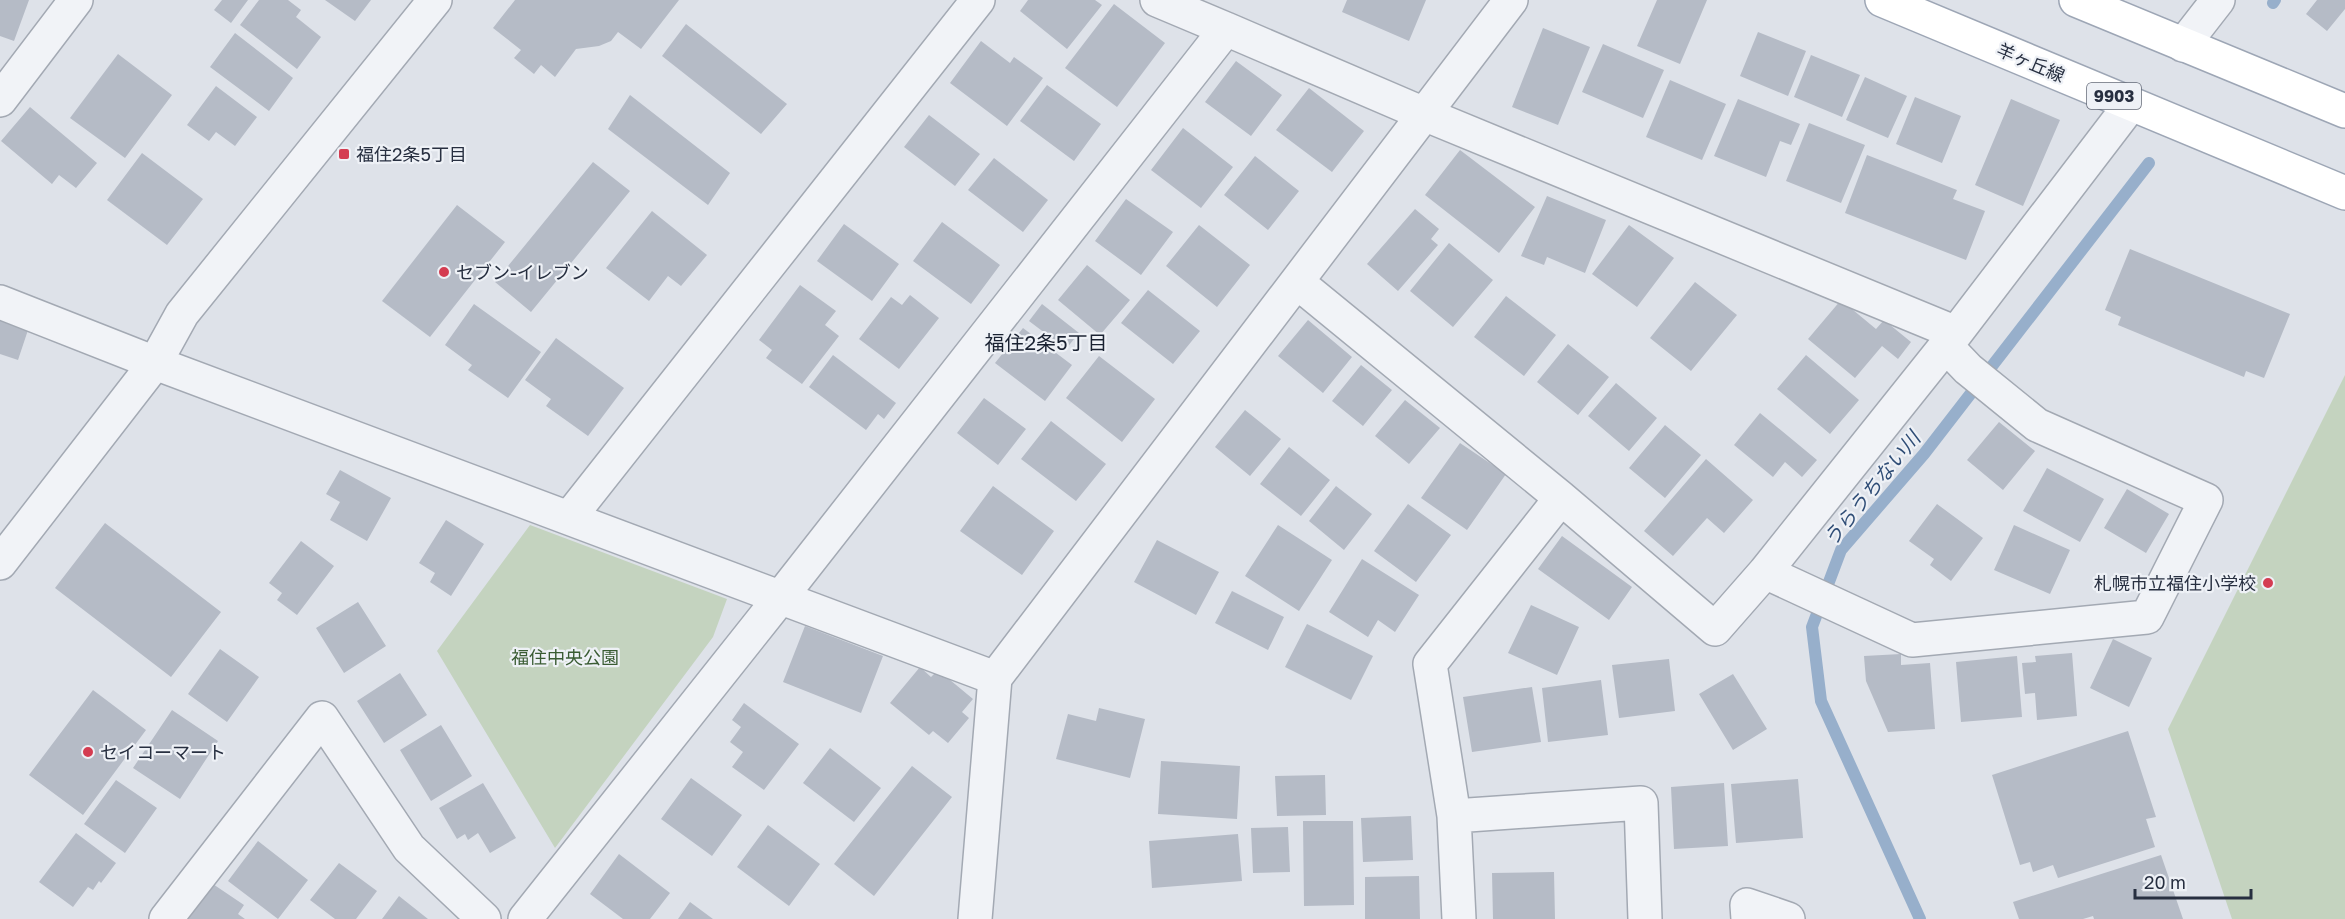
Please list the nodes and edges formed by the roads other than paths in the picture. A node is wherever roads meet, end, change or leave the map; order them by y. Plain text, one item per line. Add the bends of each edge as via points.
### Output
1 (76, 0) edge
2 (435, 0) edge
3 (978, 0) edge
4 (1157, 0) edge
5 (1511, 0) edge
6 (1882, 0) edge
7 (2076, 0) edge
8 (2218, 0) edge
9 (1226, 29) junction
10 (2183, 45) junction
11 (3, 92) edge
12 (2131, 104) junction
13 (2345, 111) edge
14 (1424, 114) junction
15 (2345, 194) edge
16 (1297, 282) junction
17 (0, 302) edge
18 (1956, 349) junction
19 (155, 363) junction
20 (1561, 498) junction
21 (569, 518) junction
22 (0, 563) edge
23 (1765, 572) junction
24 (780, 598) junction
25 (995, 678) junction
26 (1454, 816) junction
27 (166, 919) edge
28 (484, 919) edge
29 (525, 919) edge
30 (975, 919) edge
31 (1459, 919) edge
32 (1644, 919) edge
33 (1748, 919) edge
34 (1788, 919) edge

1 - 11 street
2 - 19 street via 182,314
3 - 21 street
4 - 9 street
5 - 14 street
6 - 12 main road, 羊ヶ丘線 / 9903
7 - 10 main road
8 - 10 street
9 - 14 street
9 - 24 street
10 - 13 main road
12 - 15 main road, 羊ヶ丘線 / 9903
12 - 18 street
14 - 16 street
14 - 18 street
16 - 20 street
16 - 25 street
17 - 19 street
18 - 23 street
18 - 23 street via 2037,424 2206,500 2147,617 1912,640
19 - 21 street
19 - 22 street
20 - 23 street via 1715,628
20 - 26 street via 1430,664
21 - 24 street
24 - 25 street
24 - 29 street
25 - 30 street
26 - 31 street
26 - 32 street via 1641,803
27 - 28 street via 322,718 409,848
33 - 34 street via 1747,905

